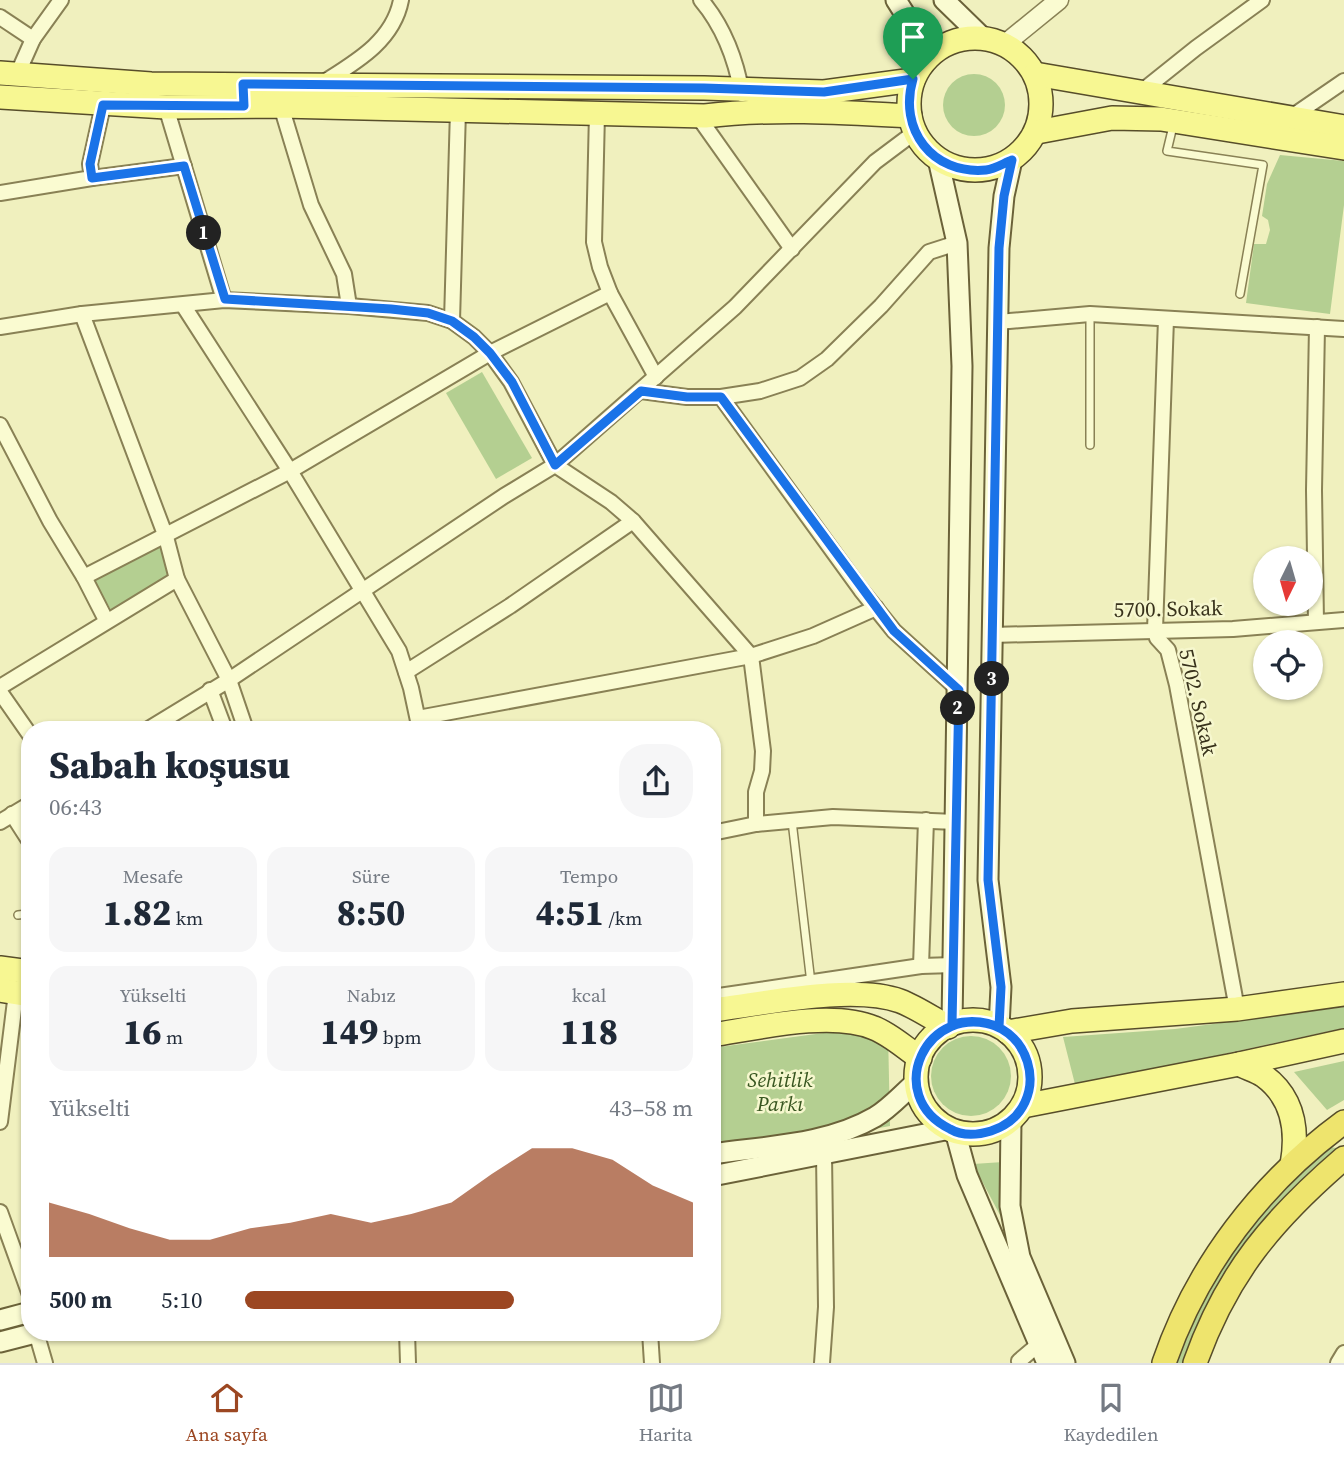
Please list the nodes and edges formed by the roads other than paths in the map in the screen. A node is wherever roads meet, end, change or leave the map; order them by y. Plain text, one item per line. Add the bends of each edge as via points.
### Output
1 (61, 0) edge
2 (401, 0) edge
3 (701, 0) edge
4 (896, 0) edge
5 (944, 0) edge
6 (1059, 0) edge
7 (1262, 0) edge
8 (0, 17) edge
9 (982, 37) junction
10 (33, 38) junction
11 (1004, 44) junction
12 (926, 58) junction
13 (8, 74) edge
14 (1035, 74) junction
15 (913, 79) junction
16 (1344, 81) edge
17 (319, 85) junction
18 (1142, 92) junction
19 (243, 95) junction
20 (0, 97) edge
21 (742, 101) junction
22 (103, 105) junction
23 (281, 106) junction
24 (166, 107) junction
25 (458, 110) junction
26 (597, 113) junction
27 (697, 116) junction
28 (1288, 119) junction
29 (1174, 121) junction
30 (912, 124) junction
31 (1344, 127) edge
32 (1037, 132) junction
33 (1344, 148) edge
34 (938, 159) junction
35 (1012, 160) junction
36 (184, 166) junction
37 (92, 178) junction
38 (0, 193) edge
39 (957, 243) junction
40 (792, 249) junction
41 (610, 293) junction
42 (1240, 294) dead end
43 (225, 299) junction
44 (183, 305) junction
45 (349, 306) junction
46 (82, 314) junction
47 (1090, 314) junction
48 (1166, 319) junction
49 (452, 321) junction
50 (998, 322) junction
51 (0, 327) edge
52 (1317, 327) junction
53 (1344, 329) edge
54 (490, 353) junction
55 (656, 377) junction
56 (641, 391) junction
57 (721, 397) junction
58 (0, 425) edge
59 (1090, 445) dead end
60 (555, 465) junction
61 (290, 471) junction
62 (633, 521) junction
63 (166, 537) junction
64 (84, 577) junction
65 (177, 579) junction
66 (363, 590) junction
67 (876, 608) junction
68 (106, 620) junction
69 (1344, 620) edge
70 (1315, 622) junction
71 (1155, 630) junction
72 (992, 635) junction
73 (751, 656) junction
74 (406, 672) junction
75 (229, 680) junction
76 (0, 689) edge
77 (210, 690) junction
78 (959, 690) junction
79 (21, 721) edge
80 (161, 721) edge
81 (222, 721) edge
82 (243, 721) edge
83 (418, 721) edge
84 (434, 721) edge
85 (21, 809) edge
86 (6, 818) edge
87 (792, 820) junction
88 (926, 820) junction
89 (956, 822) junction
90 (756, 824) junction
91 (721, 831) edge
92 (21, 833) edge
93 (18, 915) dead end
94 (21, 915) edge
95 (954, 965) junction
96 (920, 966) junction
97 (0, 968) edge
98 (21, 971) edge
99 (811, 983) junction
100 (15, 993) edge
101 (1344, 994) edge
102 (721, 996) edge
103 (721, 1009) edge
104 (1237, 1009) junction
105 (950, 1026) junction
106 (1004, 1030) junction
107 (721, 1034) edge
108 (1344, 1041) edge
109 (919, 1058) junction
110 (1238, 1064) junction
111 (916, 1082) junction
112 (1017, 1113) junction
113 (0, 1122) edge
114 (1344, 1122) edge
115 (952, 1130) junction
116 (721, 1153) edge
117 (824, 1154) junction
118 (1344, 1158) edge
119 (1292, 1165) junction
120 (721, 1174) edge
121 (0, 1212) edge
122 (21, 1270) edge
123 (21, 1314) edge
124 (0, 1320) edge
125 (21, 1336) edge
126 (40, 1341) edge
127 (407, 1341) edge
128 (651, 1341) edge
129 (0, 1342) edge
130 (1039, 1344) junction
131 (1344, 1353) edge
132 (46, 1363) edge
133 (408, 1363) edge
134 (652, 1363) edge
135 (822, 1363) edge
136 (1020, 1363) edge
137 (1047, 1363) edge
138 (1065, 1363) edge
139 (1164, 1363) edge
140 (1195, 1363) edge
141 (1338, 1363) edge

1 - 10 street
2 - 17 street via 389,28 367,55
3 - 21 street via 732,54
4 - 12 main road
5 - 9 main road
6 - 11 street
7 - 18 street
8 - 10 street
9 - 11 main road
9 - 12 main road via 957,40
10 - 13 street
11 - 14 main road via 1022,56
12 - 15 main road
13 - 19 main road
14 - 18 main road
14 - 32 main road via 1042,92
15 - 21 main road
15 - 30 main road via 908,107
16 - 28 street
17 - 19 main road
17 - 21 main road via 704,88
18 - 28 main road
19 - 23 main road
19 - 24 main road
20 - 22 main road
21 - 27 main road
21 - 30 main road
22 - 24 main road
22 - 37 street via 90,164
23 - 25 main road
23 - 45 street via 311,205 344,274
24 - 36 street
25 - 26 main road
25 - 49 street
26 - 27 main road
26 - 41 street via 594,242
27 - 40 street
28 - 31 main road
29 - 32 main road via 1112,118
29 - 33 main road
29 - 42 lane via 1167,151 1263,164
30 - 34 main road via 926,149
30 - 40 street
32 - 35 main road
34 - 35 main road via 968,170 989,169
34 - 39 main road
35 - 50 main road via 1000,235
36 - 37 street
36 - 43 street
37 - 38 street
39 - 57 street via 929,252 881,306 800,379
39 - 78 main road via 962,366
40 - 55 street
41 - 54 street
41 - 55 street
43 - 44 street
43 - 45 street
44 - 46 street
44 - 61 street
45 - 49 street via 428,313
46 - 51 street
46 - 63 street
47 - 48 street
47 - 50 street
47 - 59 lane
48 - 52 street
48 - 71 street, 5702. Sokak
49 - 54 street
50 - 72 main road
52 - 53 street
52 - 70 street
54 - 60 street via 512,382
54 - 61 street
55 - 56 street
56 - 57 street
56 - 60 street
57 - 67 street
58 - 64 street
60 - 62 street
60 - 66 street
61 - 63 street
61 - 66 street
62 - 73 street
62 - 74 street
63 - 64 street
63 - 65 street
64 - 68 street
65 - 68 street
65 - 75 street
66 - 74 street via 399,650
66 - 75 street
67 - 73 street via 813,636
67 - 78 street via 894,631
68 - 76 street
69 - 70 street, 5700. Sokak
70 - 71 street, 5700. Sokak
71 - 72 street, 5700. Sokak
71 - 104 street, 5702. Sokak via 1168,650 1177,685
72 - 106 main road via 988,880
73 - 84 street
73 - 90 street via 764,751
74 - 83 street
75 - 77 street
75 - 82 street
76 - 79 street
77 - 80 street
77 - 81 street
78 - 89 main road
85 - 86 street
86 - 92 street
87 - 88 street
87 - 90 street
87 - 99 lane
88 - 89 street
88 - 96 street
89 - 95 main road
90 - 91 street
93 - 94 lane
95 - 96 street
95 - 105 main road
96 - 99 street
97 - 98 main road
99 - 102 street
100 - 113 street
101 - 104 main road
103 - 105 main road via 834,995 874,995 901,1002
104 - 106 main road
105 - 106 main road via 976,1021
105 - 109 main road via 932,1038
106 - 112 main road via 1023,1050 1030,1072 1027,1095
107 - 109 main road via 787,1023 848,1021 875,1028
108 - 110 main road
109 - 111 main road
110 - 112 main road
110 - 119 main road via 1264,1076 1281,1094 1294,1120
111 - 115 main road via 930,1115
111 - 116 main road via 878,1115 856,1127 828,1137
112 - 115 main road via 998,1129 984,1133
112 - 138 main road via 1010,1206 1020,1257
114 - 119 highway
115 - 117 main road
115 - 130 main road
117 - 120 main road
117 - 135 street
118 - 140 highway via 1287,1210 1242,1265
119 - 139 highway via 1246,1213 1213,1260
121 - 122 street
123 - 124 main road
125 - 129 main road
126 - 132 street
127 - 133 street
128 - 134 street
130 - 136 street
130 - 137 main road
131 - 141 street

